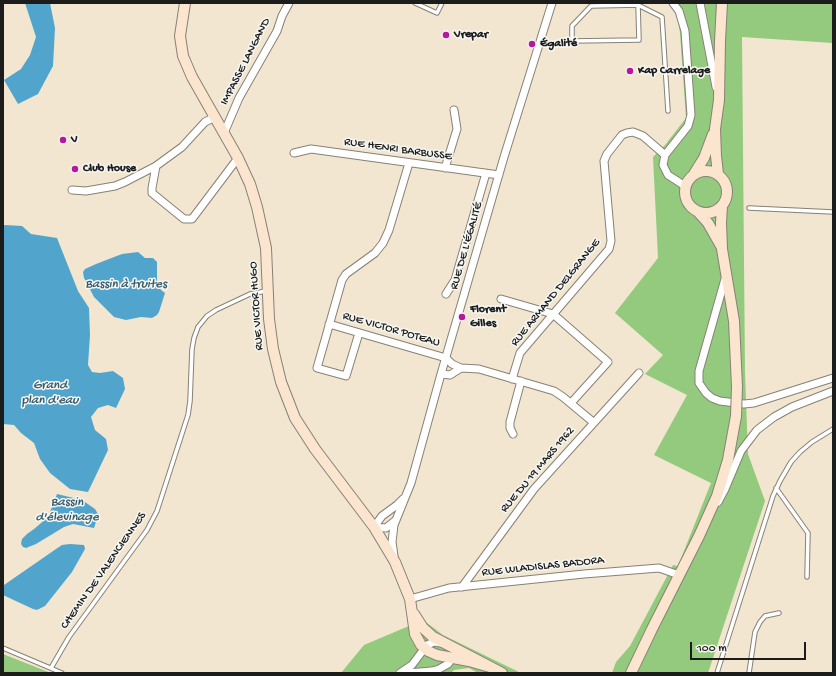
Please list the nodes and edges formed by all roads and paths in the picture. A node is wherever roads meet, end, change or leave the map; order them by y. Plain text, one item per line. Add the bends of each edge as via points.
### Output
1 (185, 3) edge
2 (288, 3) edge
3 (415, 3) edge
4 (442, 3) edge
5 (552, 3) edge
6 (672, 3) edge
7 (700, 3) edge
8 (722, 3) edge
9 (638, 4) edge
10 (718, 108) junction
11 (454, 110) dead end
12 (668, 111) dead end
13 (214, 117) junction
14 (715, 129) junction
15 (224, 133) junction
16 (294, 153) dead end
17 (665, 155) junction
18 (238, 158) junction
19 (409, 163) junction
20 (156, 166) junction
21 (445, 168) junction
22 (486, 173) junction
23 (694, 174) junction
24 (718, 174) junction
25 (499, 175) junction
26 (685, 186) junction
27 (72, 190) dead end
28 (722, 206) junction
29 (749, 208) dead end
30 (698, 212) junction
31 (833, 212) edge
32 (722, 249) junction
33 (727, 273) junction
34 (268, 291) junction
35 (446, 294) dead end
36 (501, 299) dead end
37 (553, 314) junction
38 (329, 324) junction
39 (359, 333) junction
40 (446, 358) junction
41 (461, 368) junction
42 (639, 373) dead end
43 (441, 374) junction
44 (833, 378) edge
45 (512, 379) junction
46 (521, 381) junction
47 (833, 391) edge
48 (571, 403) junction
49 (593, 422) junction
50 (833, 429) edge
51 (513, 434) dead end
52 (776, 488) junction
53 (406, 496) junction
54 (708, 517) junction
55 (396, 520) junction
56 (374, 527) junction
57 (396, 562) junction
58 (679, 575) junction
59 (807, 577) dead end
60 (462, 587) junction
61 (410, 600) junction
62 (413, 611) junction
63 (779, 613) dead end
64 (652, 629) junction
65 (450, 646) junction
66 (3, 648) edge
67 (424, 648) junction
68 (452, 658) junction
69 (490, 667) junction
70 (51, 668) junction
71 (421, 672) edge
72 (62, 673) edge
73 (400, 673) edge
74 (407, 673) edge
75 (502, 673) edge
76 (625, 673) edge
77 (631, 673) edge
78 (717, 673) edge
79 (748, 673) edge

1 - 13 main road, RUE VICTOR HUGO via 180,36 182,53
2 - 15 street, IMPASSE LANGAND via 277,31 236,102
3 - 4 lane via 437,13
5 - 25 street, RUE DE L'ÉGALITÉ
6 - 17 street via 679,11 685,31 691,115 688,126
7 - 10 street via 714,72
8 - 10 main road
9 - 9 lane via 639,40 572,41 572,26 591,6
9 - 12 lane via 662,17
10 - 14 main road
11 - 21 street via 457,129
13 - 15 main road, RUE VICTOR HUGO
13 - 20 street
14 - 23 main road
14 - 24 main road
15 - 18 main road, RUE VICTOR HUGO
16 - 19 street, RUE HENRI BARBUSSE via 311,149
17 - 26 street via 663,165 666,172
17 - 37 street, RUE ARMAND DELGRANGE via 643,136 633,132 622,135 606,154 604,161 611,241 609,249
18 - 20 street via 194,218 189,220 184,219 152,193
18 - 34 main road, RUE VICTOR HUGO via 253,192 262,224
19 - 21 street, RUE HENRI BARBUSSE
19 - 38 street via 386,238 375,253 344,276
20 - 27 street via 115,186 86,191
21 - 22 street, RUE HENRI BARBUSSE
22 - 25 street, RUE HENRI BARBUSSE
22 - 35 street via 455,280
23 - 24 main road via 706,170
23 - 26 main road
24 - 28 main road via 724,180 727,189
25 - 40 street, RUE DE L'ÉGALITÉ
26 - 30 main road via 687,201
28 - 30 main road via 710,213
28 - 32 main road
29 - 31 lane
30 - 32 main road via 708,223
32 - 33 main road
33 - 44 street via 699,371 699,383 706,393 720,401 754,403
33 - 54 main road, bridge via 735,333 736,416 728,460
34 - 56 main road, RUE VICTOR HUGO via 274,354 281,382 295,418
34 - 70 lane, CHEMIN DE VALENCIENNES via 250,294 216,310 198,327 192,349 188,415 157,511 147,530 69,637
36 - 37 street
37 - 45 street, RUE ARMAND DELGRANGE via 520,353
37 - 48 street via 608,362
38 - 39 street, RUE VICTOR POTEAU
38 - 39 street via 317,368 346,376
39 - 40 street, RUE VICTOR POTEAU
40 - 41 street, RUE VICTOR POTEAU
40 - 43 street, RUE DE L'ÉGALITÉ
41 - 43 street via 450,375
41 - 45 street via 478,369
42 - 49 street, RUE DU 19 MARS 1962
43 - 53 street, RUE DE L'ÉGALITÉ
45 - 46 street
46 - 48 street via 554,391
46 - 51 street via 510,422
47 - 54 street via 792,407 757,430 741,450 725,489
48 - 49 street
49 - 60 street, RUE DU 19 MARS 1962 via 534,489
50 - 52 lane via 800,452
52 - 59 lane via 808,532
52 - 78 lane
53 - 55 street, RUE DE L'ÉGALITÉ
53 - 56 street via 382,516
54 - 58 main road
55 - 56 street via 386,528
55 - 57 street, RUE DE L'ÉGALITÉ via 392,542
56 - 57 main road, RUE VICTOR HUGO
57 - 61 main road, RUE VICTOR HUGO
58 - 60 street, RUE WLADISLAS BADORA via 656,568
58 - 64 main road
60 - 61 street, RUE WLADISLAS BADORA via 444,589
61 - 62 main road, RUE VICTOR HUGO
62 - 65 main road via 425,630
62 - 67 main road via 416,634
63 - 79 lane via 765,616 760,622
64 - 76 main road
64 - 77 main road
65 - 67 street via 430,643
65 - 68 street
65 - 69 main road
66 - 70 lane
67 - 68 main road via 433,654
67 - 73 street via 412,665
68 - 69 main road
68 - 71 street via 439,669
69 - 75 main road
70 - 72 lane
71 - 74 street

